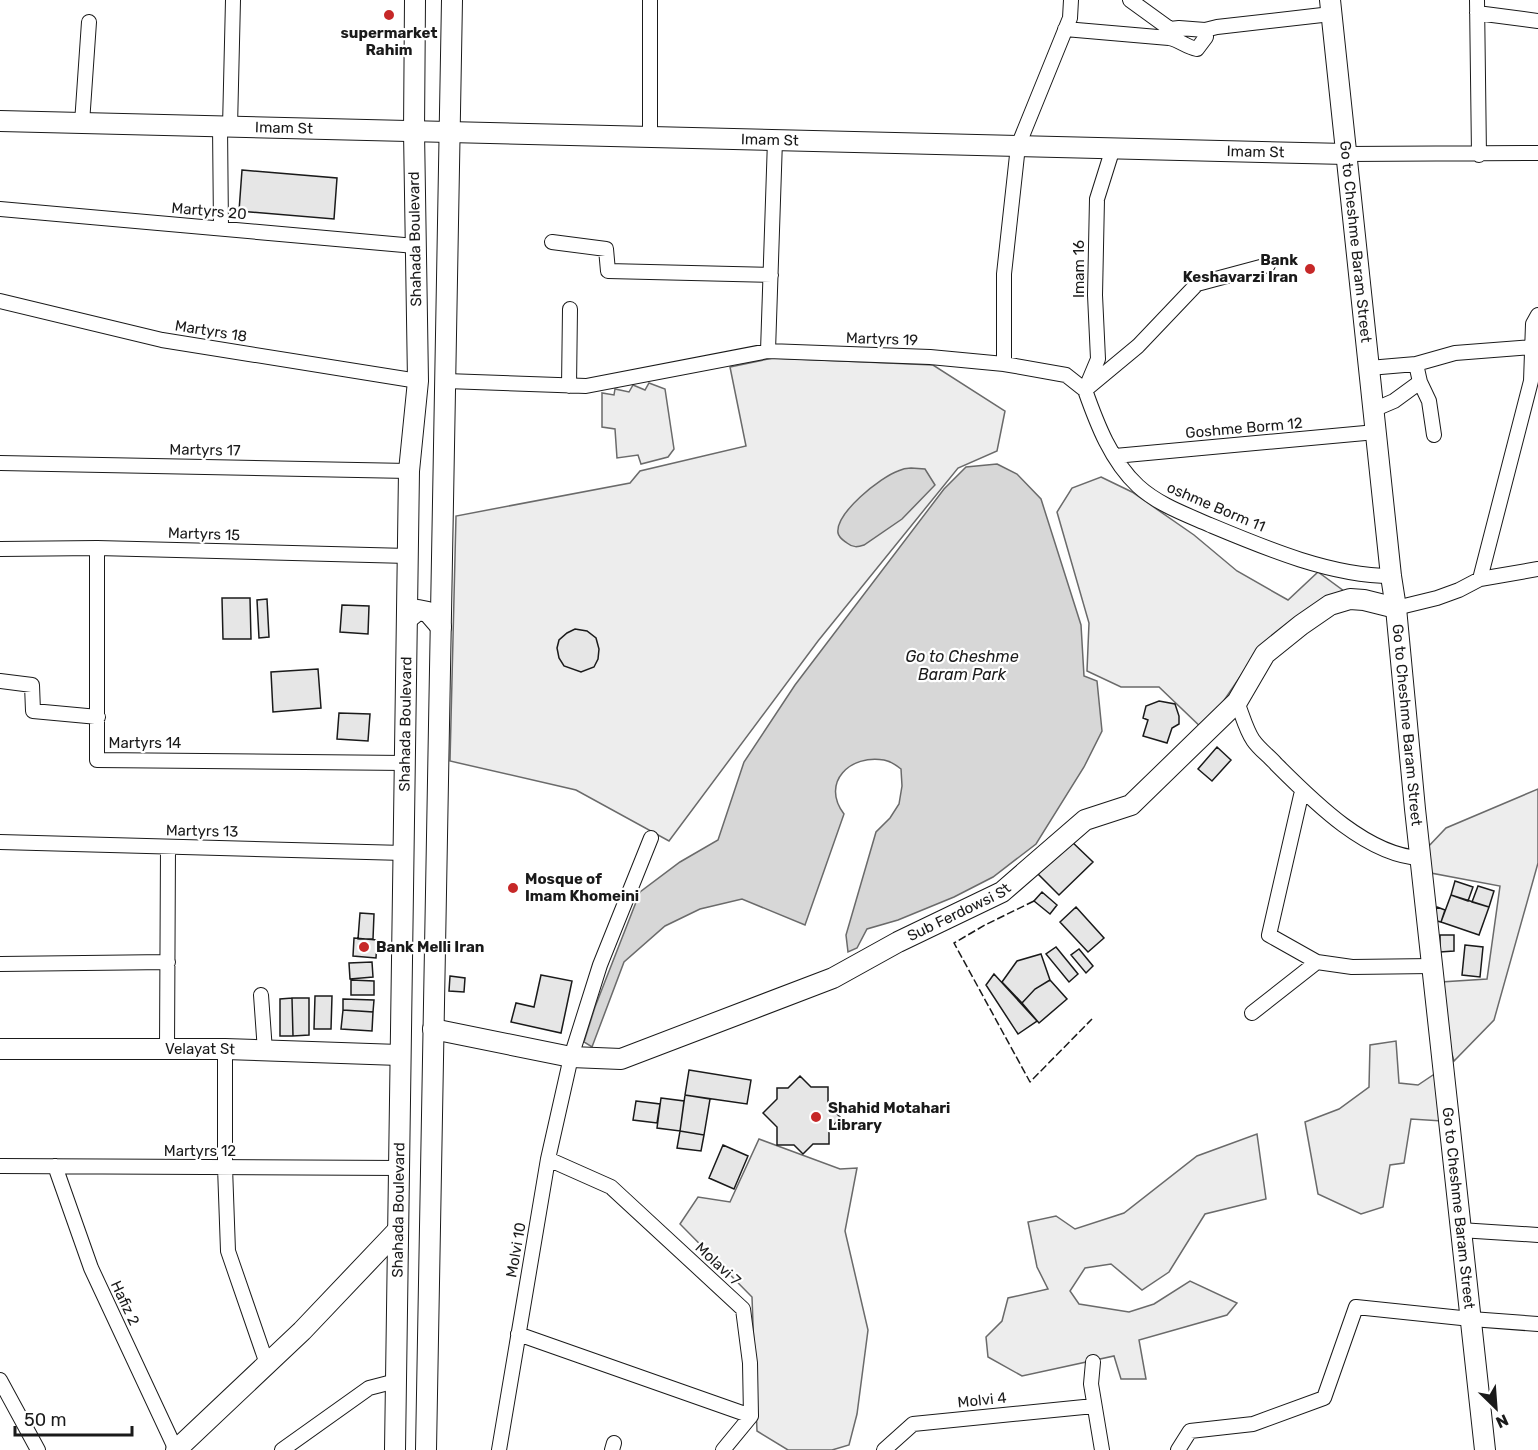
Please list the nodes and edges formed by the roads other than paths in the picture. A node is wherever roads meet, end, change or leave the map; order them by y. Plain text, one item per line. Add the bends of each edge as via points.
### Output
1 (233, 0) edge
2 (415, 0) edge
3 (452, 0) edge
4 (650, 0) edge
5 (1071, 0) edge
6 (1130, 0) edge
7 (1330, 7) edge
8 (1477, 7) edge
9 (1538, 21) edge
10 (89, 22) dead end
11 (1065, 29) junction
12 (1205, 30) junction
13 (0, 121) edge
14 (82, 123) junction
15 (225, 126) junction
16 (414, 131) junction
17 (450, 132) junction
18 (650, 137) junction
19 (775, 140) junction
20 (1018, 146) junction
21 (1113, 148) junction
22 (1346, 154) junction
23 (1479, 155) junction
24 (1537, 155) edge
25 (0, 210) edge
26 (221, 228) junction
27 (552, 242) dead end
28 (415, 246) junction
29 (1268, 266) dead end
30 (771, 275) junction
31 (0, 301) edge
32 (570, 309) dead end
33 (1538, 315) edge
34 (1532, 347) junction
35 (768, 351) junction
36 (1004, 364) junction
37 (1416, 364) junction
38 (1534, 366) edge
39 (1369, 368) junction
40 (418, 381) junction
41 (446, 381) junction
42 (1420, 382) junction
43 (569, 386) junction
44 (1085, 390) junction
45 (1373, 410) junction
46 (1376, 432) junction
47 (1434, 435) dead end
48 (1115, 456) junction
49 (0, 463) edge
50 (409, 471) junction
51 (97, 548) junction
52 (0, 549) edge
53 (408, 556) junction
54 (1538, 569) edge
55 (1391, 576) junction
56 (1479, 579) junction
57 (1396, 608) junction
58 (407, 619) junction
59 (441, 627) junction
60 (0, 681) edge
61 (1237, 702) junction
62 (98, 717) junction
63 (405, 763) junction
64 (1302, 791) junction
65 (651, 838) dead end
66 (0, 842) edge
67 (168, 847) junction
68 (404, 852) junction
69 (1421, 858) junction
70 (168, 962) junction
71 (1317, 962) junction
72 (0, 964) edge
73 (1432, 966) junction
74 (261, 995) dead end
75 (1252, 1013) dead end
76 (433, 1029) junction
77 (0, 1049) edge
78 (166, 1049) junction
79 (225, 1049) junction
80 (265, 1051) junction
81 (399, 1055) junction
82 (571, 1057) junction
83 (548, 1159) junction
84 (0, 1166) edge
85 (55, 1166) junction
86 (225, 1167) junction
87 (400, 1168) junction
88 (398, 1230) junction
89 (1460, 1230) junction
90 (1538, 1235) edge
91 (1471, 1319) junction
92 (1538, 1324) edge
93 (518, 1334) junction
94 (1093, 1362) dead end
95 (267, 1364) junction
96 (0, 1380) edge
97 (396, 1382) junction
98 (1094, 1406) junction
99 (751, 1416) junction
100 (38, 1450) edge
101 (176, 1450) edge
102 (282, 1450) edge
103 (395, 1450) edge
104 (426, 1450) edge
105 (500, 1450) edge
106 (723, 1450) edge
107 (884, 1450) edge
108 (1102, 1450) edge
109 (1178, 1450) edge
110 (1485, 1450) edge

1 - 15 street
2 - 16 main road, Shahada Boulevard
3 - 17 main road, Shahada Boulevard
4 - 18 street
5 - 11 street
6 - 12 street via 1170,29
7 - 12 street
7 - 22 main road, Go to Cheshme Baram Street
8 - 9 street
8 - 23 street
10 - 14 street
11 - 12 street via 1169,38 1197,49 1206,37
11 - 20 street
13 - 14 main road, Imam St
14 - 15 main road, Imam St
15 - 16 main road, Imam St
15 - 26 street
16 - 17 main road, Imam St
16 - 28 main road, Shahada Boulevard
17 - 18 main road, Imam St
17 - 41 main road, Shahada Boulevard
18 - 19 main road, Imam St
19 - 20 main road, Imam St
19 - 30 street
20 - 21 main road, Imam St
20 - 36 street via 1004,274
21 - 22 main road, Imam St
21 - 44 street, Imam 16 via 1098,199 1098,359
22 - 23 street, Imam St
22 - 39 main road, Go to Cheshme Baram Street
23 - 24 street, Imam St
25 - 26 street, Martyrs 20
26 - 28 street, Martyrs 20
27 - 30 street via 606,249 608,271
28 - 40 main road, Shahada Boulevard
29 - 44 street via 1197,284 1138,346
30 - 35 street
31 - 40 street, Martyrs 18 via 162,340
32 - 43 street
33 - 34 street via 1533,324
34 - 37 street via 1455,353
34 - 38 street
35 - 36 street, Martyrs 19
35 - 43 street, Martyrs 19
36 - 44 street, Martyrs 19 via 1066,375
37 - 39 street
37 - 42 street
38 - 56 street
39 - 45 main road, Go to Cheshme Baram Street
40 - 50 main road, Shahada Boulevard
41 - 43 street, Martyrs 19
41 - 59 main road, Shahada Boulevard
42 - 45 street via 1410,392
42 - 47 street via 1429,401
44 - 48 street, oshme Borm 11 via 1097,424
45 - 46 main road, Go to Cheshme Baram Street
46 - 48 street, Goshme Borm 12
46 - 55 main road, Go to Cheshme Baram Street
48 - 55 street, oshme Borm 11 via 1124,471 1158,502 1240,538 1297,558 1369,576
49 - 50 street, Martyrs 17
50 - 53 main road, Shahada Boulevard
51 - 52 street, Martyrs 15
51 - 53 street, Martyrs 15
51 - 62 street, Martyrs 14
53 - 58 main road, Shahada Boulevard
54 - 56 street
55 - 57 main road, Go to Cheshme Baram Street
56 - 57 street via 1460,590
57 - 61 main road, Sub Ferdowsi St via 1350,599 1330,605 1265,654
57 - 69 main road, Go to Cheshme Baram Street
58 - 59 main road via 418,610 428,612
58 - 63 main road, Shahada Boulevard
59 - 76 main road, Shahada Boulevard
60 - 62 street via 32,685 33,711
61 - 64 street via 1253,740
61 - 82 main road, Sub Ferdowsi St via 1131,805 1085,820 1002,892 833,978 678,1038 621,1059
62 - 63 street, Martyrs 14 via 97,760
63 - 68 main road, Shahada Boulevard
64 - 69 street via 1373,844 1406,858
64 - 71 street via 1269,935
65 - 82 street, Molvi 10 via 600,965
66 - 67 street, Martyrs 13
67 - 68 street, Martyrs 13
67 - 70 street
68 - 81 main road, Shahada Boulevard
69 - 73 main road, Go to Cheshme Baram Street
70 - 72 street
70 - 78 street
71 - 73 street via 1352,967
71 - 75 street
73 - 89 main road, Go to Cheshme Baram Street
74 - 80 street
76 - 82 main road, Sub Ferdowsi St
76 - 104 main road, Shahada Boulevard
77 - 78 main road, Velayat St
78 - 79 main road, Velayat St
79 - 80 main road, Velayat St
79 - 86 street
80 - 81 main road, Velayat St
81 - 87 main road, Shahada Boulevard
82 - 83 street, Molvi 10
83 - 93 street, Molvi 10
83 - 99 street, Molavi 7 via 611,1187 742,1309 750,1363
84 - 85 street, Martyrs 12
85 - 86 street, Martyrs 12
85 - 101 street, Hafiz 2 via 90,1268
86 - 87 street, Martyrs 12
86 - 95 street via 228,1251
87 - 88 main road, Shahada Boulevard
88 - 95 main road
88 - 97 main road, Shahada Boulevard
89 - 90 street
89 - 91 main road, Go to Cheshme Baram Street
91 - 92 street
91 - 109 street via 1356,1306 1324,1398 1253,1424 1190,1431
91 - 110 main road, Go to Cheshme Baram Street
93 - 99 street
93 - 105 street, Molvi 10
94 - 98 street
95 - 101 main road
96 - 100 street
97 - 102 street via 369,1388
97 - 103 main road, Shahada Boulevard
98 - 107 street, Molvi 4 via 913,1424
98 - 108 street
99 - 106 street

